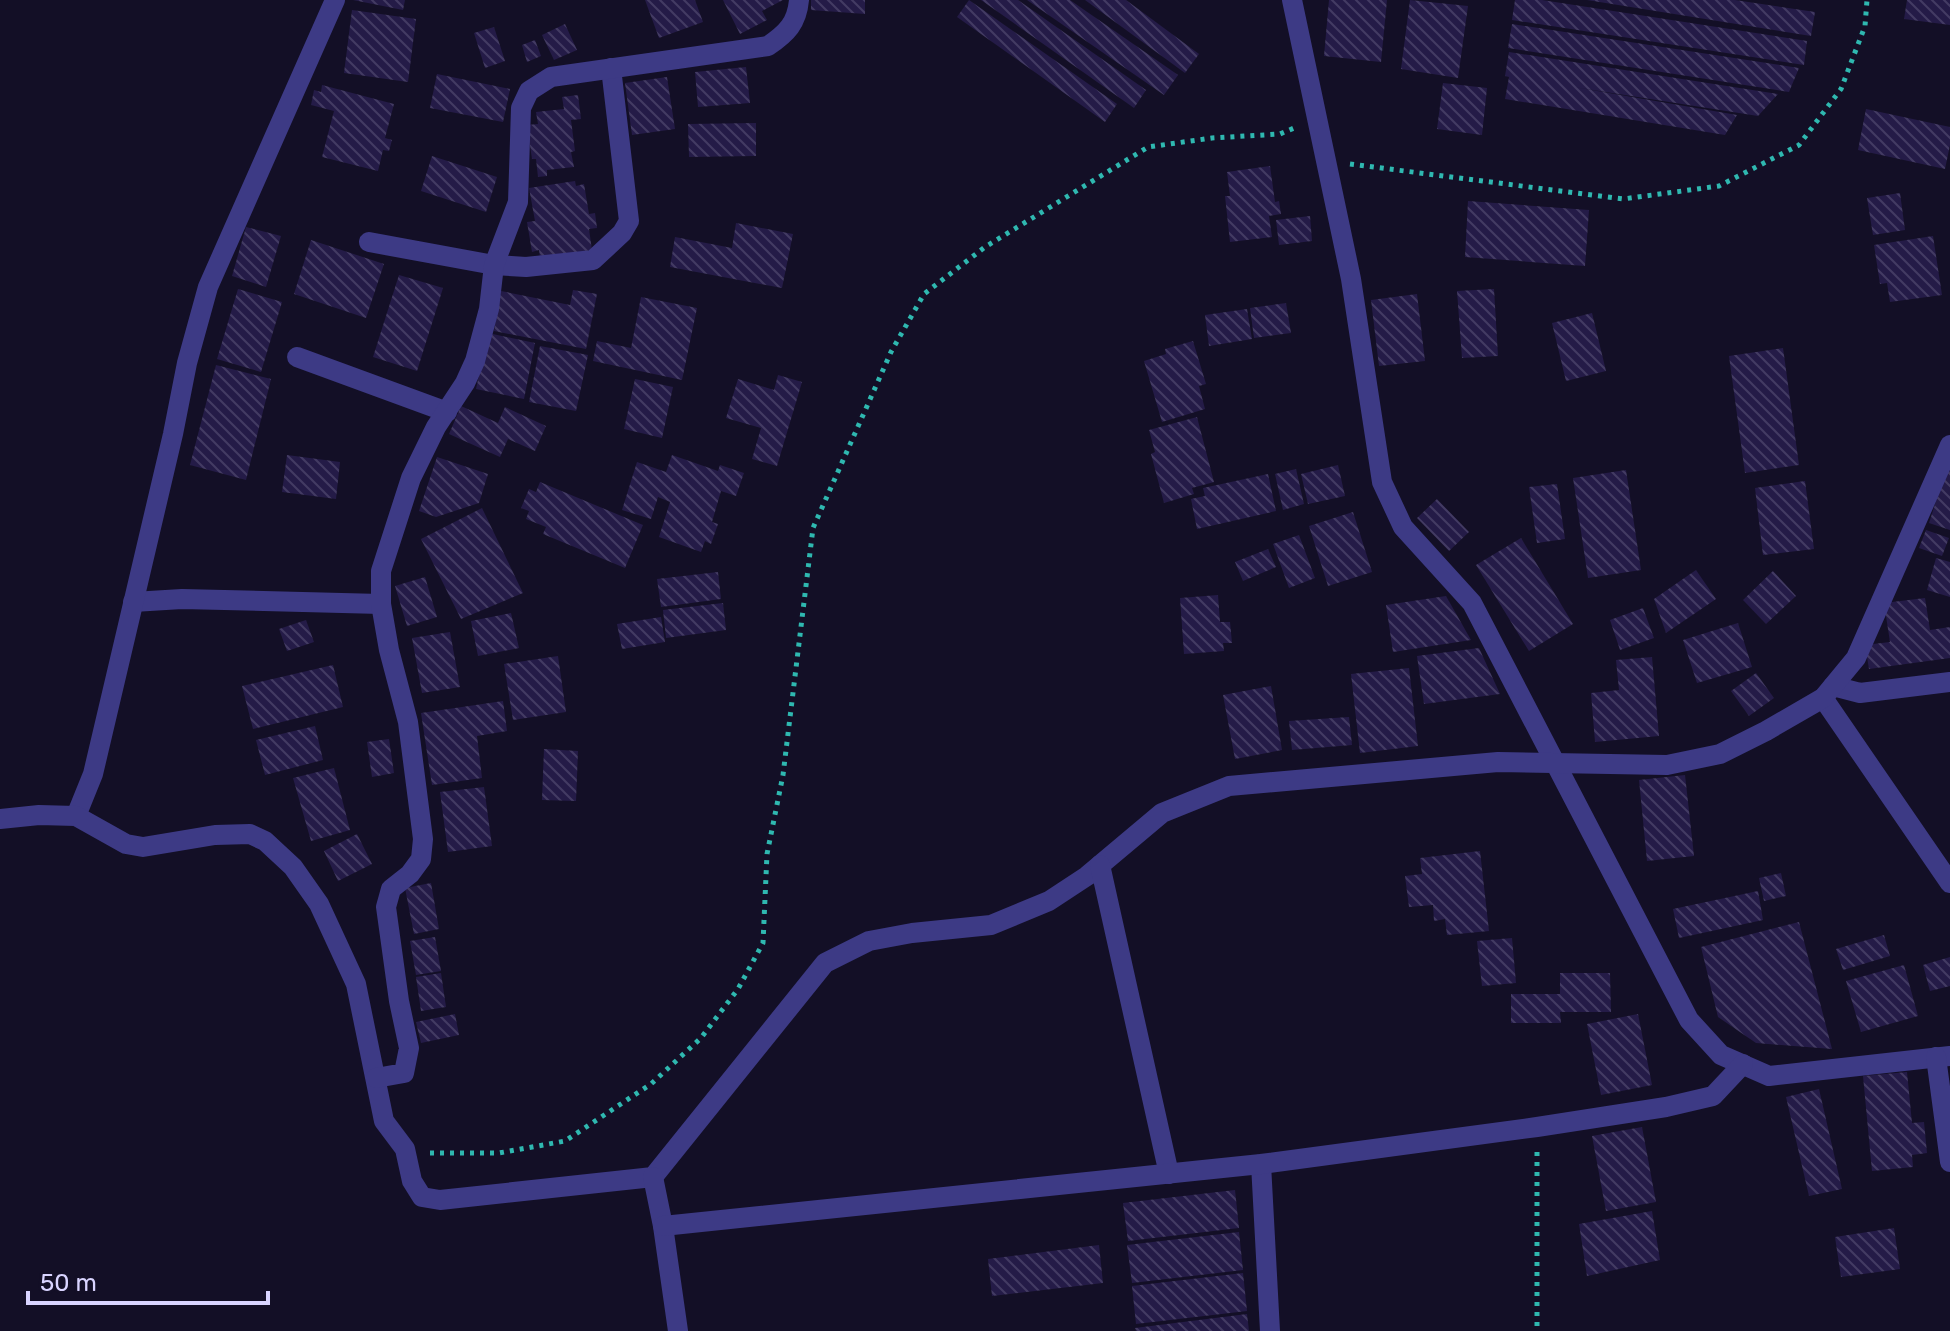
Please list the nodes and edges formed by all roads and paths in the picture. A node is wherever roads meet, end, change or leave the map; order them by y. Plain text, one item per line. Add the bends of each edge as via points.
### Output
1 (335, 0) edge
2 (799, 0) edge
3 (1292, 0) edge
4 (1867, 0) edge
5 (611, 68) junction
6 (1317, 119) junction
7 (1326, 161) junction
8 (369, 242) dead end
9 (494, 265) junction
10 (297, 357) dead end
11 (447, 412) junction
12 (1950, 445) edge
13 (133, 602) junction
14 (381, 604) junction
15 (1950, 682) edge
16 (1828, 692) junction
17 (1555, 764) junction
18 (76, 816) junction
19 (0, 819) edge
20 (1100, 865) junction
21 (1950, 883) edge
22 (1943, 1056) edge
23 (1743, 1064) junction
24 (376, 1078) junction
25 (1537, 1127) junction
26 (405, 1149) junction
27 (1950, 1162) edge
28 (1261, 1164) junction
29 (1169, 1174) junction
30 (653, 1177) junction
31 (663, 1226) junction
32 (678, 1331) edge
33 (1270, 1331) edge
34 (1537, 1331) edge

1 - 13 street via 208,287
2 - 5 street via 788,32 768,46
3 - 6 street
4 - 7 path via 1865,26 1841,89 1799,145 1719,186 1623,199
5 - 9 street via 551,77 529,91 521,108 518,202
5 - 9 street via 629,221 622,233 593,260
6 - 7 street
6 - 26 path via 1280,134 1148,147 985,247 924,294 891,352 813,528 783,775 767,854 763,943 738,989 701,1038 651,1084 565,1141 499,1153
7 - 17 street via 1351,279 1382,482 1403,527 1472,603
8 - 9 street
9 - 11 street via 475,361
10 - 11 street
11 - 14 street via 411,478 381,571
12 - 16 street via 1856,658
13 - 14 street
13 - 18 street via 93,774
14 - 24 street via 408,722 423,839 421,859 391,889 386,907 409,1048 404,1073
15 - 16 street
16 - 17 street via 1720,754 1667,765
16 - 21 street
17 - 20 street via 1498,762 1229,786 1162,813
17 - 23 street via 1689,1020 1721,1055
18 - 19 street
18 - 24 street via 126,844 143,847 215,835 250,834 265,841 293,867 319,904 356,984
20 - 29 street
20 - 30 street via 1049,901 991,925 869,941 825,963
22 - 23 street via 1769,1076
22 - 27 street
23 - 25 street via 1713,1096
24 - 26 street via 384,1121
25 - 28 street
25 - 34 path
26 - 30 street via 412,1181 422,1197 440,1200
28 - 29 street
28 - 33 street
29 - 31 street
30 - 31 street
31 - 32 street

